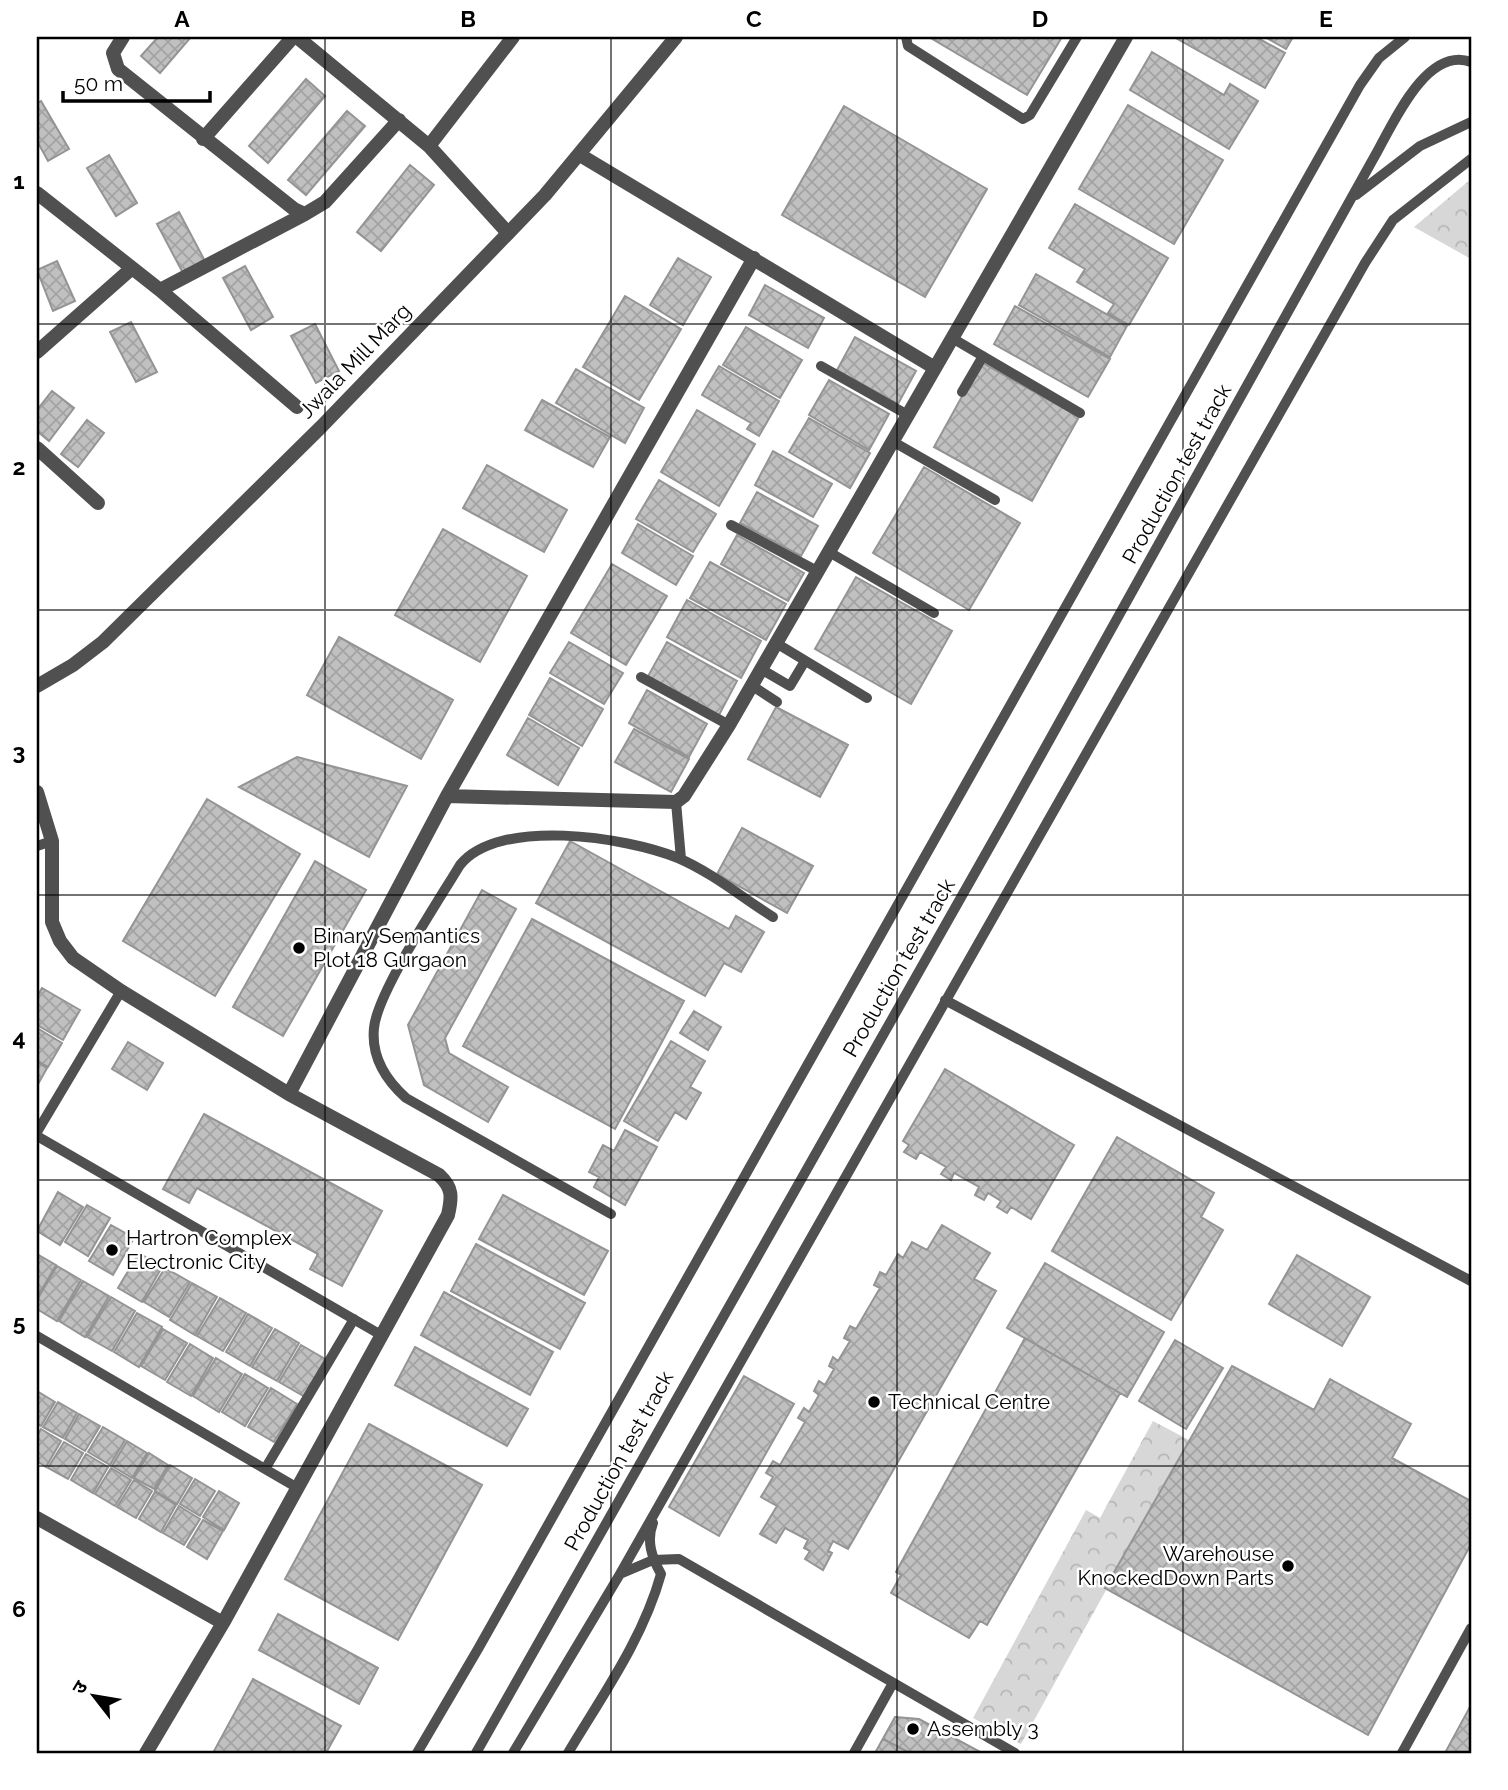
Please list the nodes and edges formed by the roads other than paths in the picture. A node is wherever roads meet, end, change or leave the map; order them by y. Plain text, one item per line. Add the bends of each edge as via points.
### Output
1 (123, 37) edge
2 (295, 37) edge
3 (513, 37) edge
4 (676, 37) edge
5 (906, 37) edge
6 (1077, 37) edge
7 (1126, 37) edge
8 (1405, 37) edge
9 (1471, 62) edge
10 (399, 120) junction
11 (1471, 122) edge
12 (203, 139) junction
13 (429, 146) junction
14 (580, 155) junction
15 (1471, 159) edge
16 (37, 192) edge
17 (1352, 199) junction
18 (305, 214) junction
19 (508, 233) junction
20 (754, 258) junction
21 (131, 269) junction
22 (160, 290) junction
23 (952, 338) junction
24 (37, 352) edge
25 (983, 356) junction
26 (821, 366) dead end
27 (935, 368) junction
28 (962, 392) dead end
29 (298, 407) dead end
30 (1080, 413) dead end
31 (908, 415) junction
32 (892, 441) junction
33 (37, 449) edge
34 (995, 500) dead end
35 (98, 503) dead end
36 (731, 525) dead end
37 (829, 552) junction
38 (817, 571) junction
39 (934, 612) dead end
40 (776, 643) junction
41 (805, 661) junction
42 (761, 669) junction
43 (641, 677) dead end
44 (751, 685) junction
45 (37, 686) edge
46 (867, 698) dead end
47 (777, 702) dead end
48 (729, 725) junction
49 (37, 792) edge
50 (447, 796) junction
51 (676, 803) junction
52 (51, 841) junction
53 (37, 846) edge
54 (681, 859) junction
55 (773, 917) dead end
56 (121, 991) junction
57 (945, 1000) junction
58 (289, 1094) junction
59 (37, 1134) edge
60 (611, 1214) dead end
61 (1471, 1281) edge
62 (354, 1319) junction
63 (382, 1335) junction
64 (37, 1336) edge
65 (265, 1469) junction
66 (296, 1487) junction
67 (662, 1499) junction
68 (37, 1518) edge
69 (653, 1560) junction
70 (620, 1574) junction
71 (223, 1623) junction
72 (1471, 1628) edge
73 (893, 1683) junction
74 (146, 1753) edge
75 (417, 1753) edge
76 (476, 1753) edge
77 (513, 1753) edge
78 (568, 1753) edge
79 (854, 1753) edge
80 (1015, 1753) edge
81 (1402, 1753) edge

1 - 12 street via 113,52 118,69
2 - 10 street
2 - 12 street
3 - 13 street
4 - 14 street, Jwala Mill Marg
5 - 6 lane via 908,46 1023,119
7 - 23 street
8 - 75 lane via 1379,58 1360,85
9 - 17 lane, Production test track via 1447,60 1430,70
10 - 13 street
10 - 18 street via 325,202
11 - 17 lane, Production test track via 1420,146
12 - 18 street
13 - 19 street
14 - 19 street, Jwala Mill Marg
14 - 20 street
15 - 57 lane via 1393,220 1365,263
16 - 21 street
17 - 76 lane, Production test track
18 - 22 street
19 - 45 street, Jwala Mill Marg via 321,427 103,642
20 - 27 street
20 - 50 street
21 - 22 street
21 - 24 street
22 - 29 street
23 - 25 lane
23 - 27 street
25 - 28 lane
25 - 30 lane
26 - 31 lane
27 - 31 street
31 - 32 street
32 - 34 lane
32 - 37 street
33 - 35 street
36 - 38 lane
37 - 38 street
37 - 39 lane
38 - 40 street
40 - 41 lane
40 - 42 street
41 - 42 lane via 789,686
41 - 46 lane
42 - 44 street
43 - 48 lane
44 - 47 lane
44 - 48 street
48 - 51 street
49 - 52 street
50 - 51 street
50 - 58 street
51 - 54 lane
52 - 53 lane
52 - 56 street via 52,922 60,941 73,958
54 - 55 lane
54 - 60 lane via 586,836 516,838 483,845 470,852 453,876 375,1016 376,1056 382,1071 406,1098
56 - 58 street
56 - 59 lane
57 - 61 lane
57 - 67 lane
58 - 63 street via 425,1166 450,1185 448,1215
59 - 62 lane
62 - 63 lane
62 - 65 lane
63 - 66 street
64 - 65 lane
65 - 66 lane
66 - 71 street
67 - 69 lane via 650,1531
67 - 70 lane
68 - 71 street
69 - 70 lane
69 - 73 lane via 679,1559
69 - 78 lane via 661,1574 652,1605
70 - 77 lane
71 - 74 street
72 - 81 lane
73 - 79 lane
73 - 80 lane

